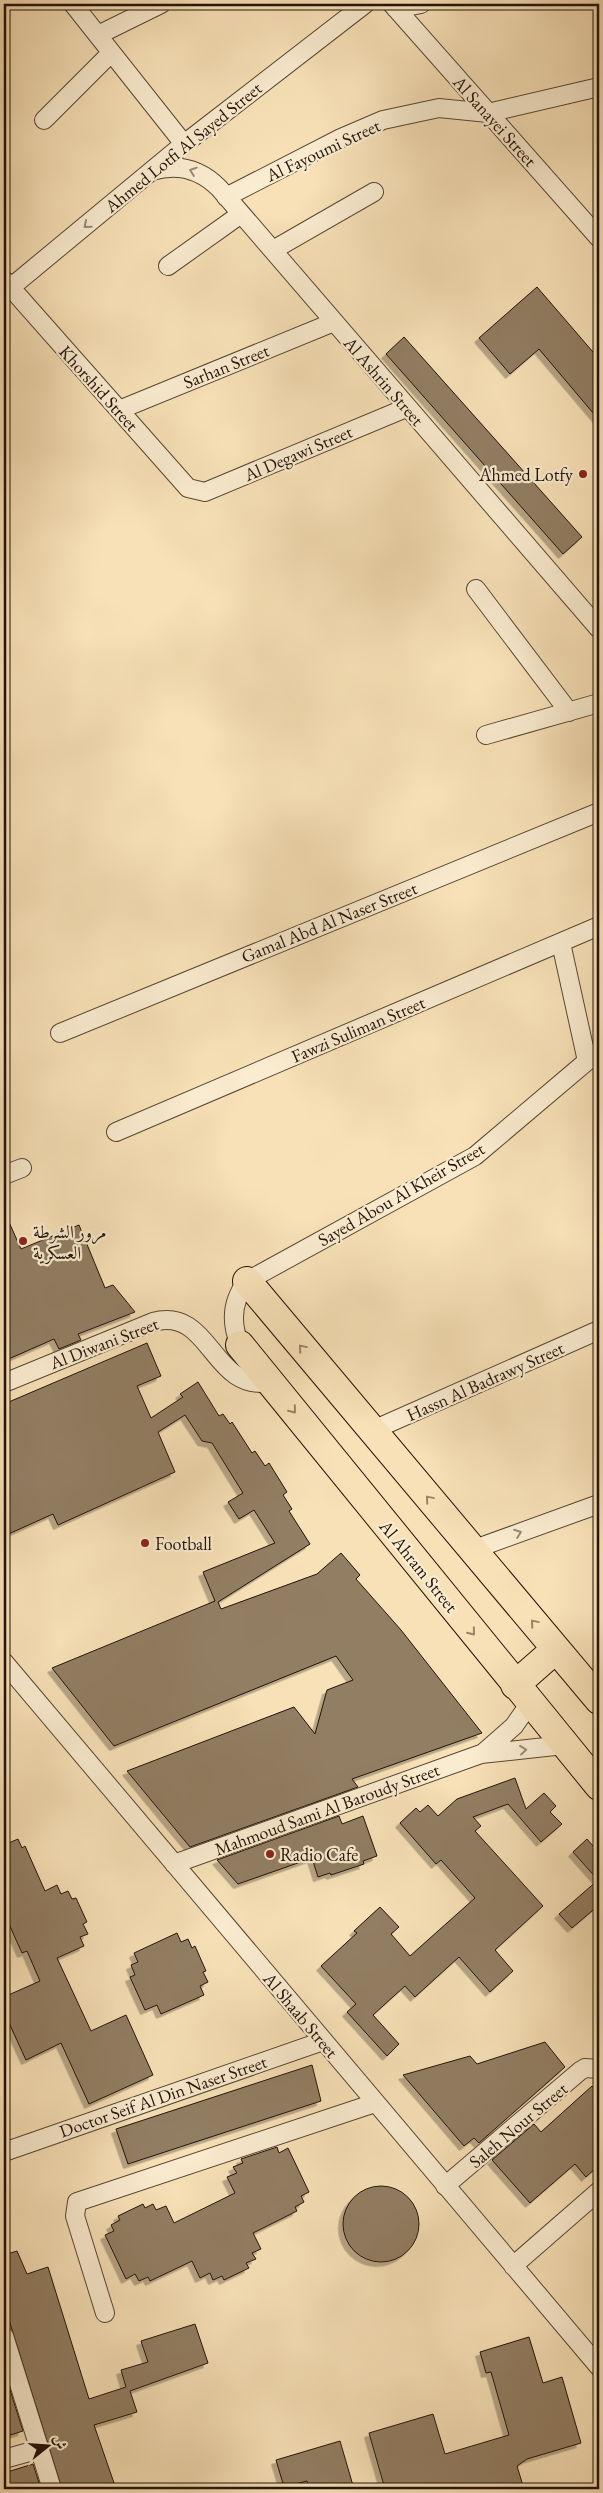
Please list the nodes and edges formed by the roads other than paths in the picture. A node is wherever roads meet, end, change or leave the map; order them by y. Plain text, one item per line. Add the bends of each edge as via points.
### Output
1 (72, 4) edge
2 (161, 4) edge
3 (365, 4) edge
4 (421, 4) edge
5 (394, 6) edge
6 (98, 35) junction
7 (111, 53) junction
8 (599, 87) edge
9 (488, 113) junction
10 (44, 120) dead end
11 (184, 144) junction
12 (152, 171) junction
13 (374, 192) dead end
14 (226, 197) junction
15 (241, 214) junction
16 (599, 238) edge
17 (272, 250) junction
18 (168, 266) dead end
19 (6, 287) edge
20 (334, 322) junction
21 (406, 408) junction
22 (119, 410) junction
23 (188, 488) joint
24 (476, 589) dead end
25 (599, 629) edge
26 (599, 703) edge
27 (569, 712) junction
28 (486, 735) dead end
29 (599, 812) edge
30 (599, 926) edge
31 (561, 943) junction
32 (60, 1033) dead end
33 (593, 1056) edge
34 (116, 1132) dead end
35 (22, 1168) dead end
36 (4, 1175) edge
37 (247, 1281) junction
38 (599, 1330) edge
39 (240, 1345) joint
40 (271, 1382) junction
41 (4, 1383) edge
42 (371, 1431) junction
43 (599, 1504) edge
44 (472, 1550) junction
45 (556, 1649) junction
46 (4, 1662) edge
47 (523, 1694) junction
48 (599, 1700) edge
49 (564, 1745) junction
50 (482, 1754) junction
51 (599, 1786) edge
52 (174, 1864) junction
53 (323, 2041) junction
54 (596, 2068) edge
55 (375, 2103) junction
56 (4, 2152) edge
57 (445, 2186) junction
58 (599, 2192) edge
59 (513, 2266) junction
60 (104, 2314) dead end
61 (4, 2336) edge
62 (599, 2367) edge
63 (40, 2449) junction
64 (4, 2459) edge
65 (52, 2489) edge

1 - 6 street
2 - 6 street
3 - 11 street, Ahmed Lotfi Al Sayed Street
4 - 5 street
5 - 9 street, Al Sanayei Street
6 - 7 street
7 - 10 street
7 - 11 street
8 - 9 street, Al Fayoumi Street
9 - 14 street, Al Fayoumi Street via 439,108 383,120
9 - 16 street, Al Sanayei Street
11 - 12 street, Ahmed Lotfi Al Sayed Street
14 -> 12 street, Al Ashrin Street via 212,181 194,170 173,167
12 -> 19 street, Ahmed Lotfi Al Sayed Street
13 - 17 street
14 - 15 street, Al Ashrin Street
15 - 17 street, Al Ashrin Street
15 - 18 street
17 - 20 street, Al Ashrin Street
19 - 22 street, Khorshid Street
20 - 21 street, Al Ashrin Street
20 - 22 street, Sarhan Street
21 - 23 street, Al Degawi Street via 205,492
21 - 25 street, Al Ashrin Street
22 - 23 street, Khorshid Street
24 - 27 street
26 - 27 street
27 - 28 street
29 - 32 street, Gamal Abd Al Naser Street
30 - 31 street, Fawzi Suliman Street
31 - 33 street
31 - 34 street, Fawzi Suliman Street
33 - 37 street, Sayed Abou Al Kheir Street via 475,1156
35 - 36 street
37 - 39 street via 238,1295 233,1315
42 -> 37 main road
38 - 42 street, Hassn Al Badrawy Street
39 - 40 main road, Al Ahram Street
40 - 41 street, Al Diwani Street via 260,1384 239,1378 226,1368 193,1327 169,1319 153,1322
40 -> 47 main road, Al Ahram Street
44 -> 42 main road
44 -> 43 street
45 -> 44 main road
45 - 47 main road
45 - 48 main road
46 - 52 street, Al Shaab Street
47 - 49 main road, Al Ahram Street
47 - 50 street, Mahmoud Sami Al Baroudy Street via 514,1726
50 -> 49 street, Mahmoud Sami Al Baroudy Street
49 - 51 main road, Al Ahram Street
50 - 52 street, Mahmoud Sami Al Baroudy Street
52 - 53 street, Al Shaab Street
53 - 55 street, Al Shaab Street
53 - 56 street, Doctor Seif Al Din Naser Street
54 - 57 street, Saleh Nour Street via 580,2071
55 - 57 street, Al Shaab Street
55 - 60 street via 77,2202 75,2216
57 - 59 street, Al Shaab Street
58 - 59 street
59 - 62 street, Al Shaab Street
61 - 63 street
63 - 64 street
63 - 65 street

